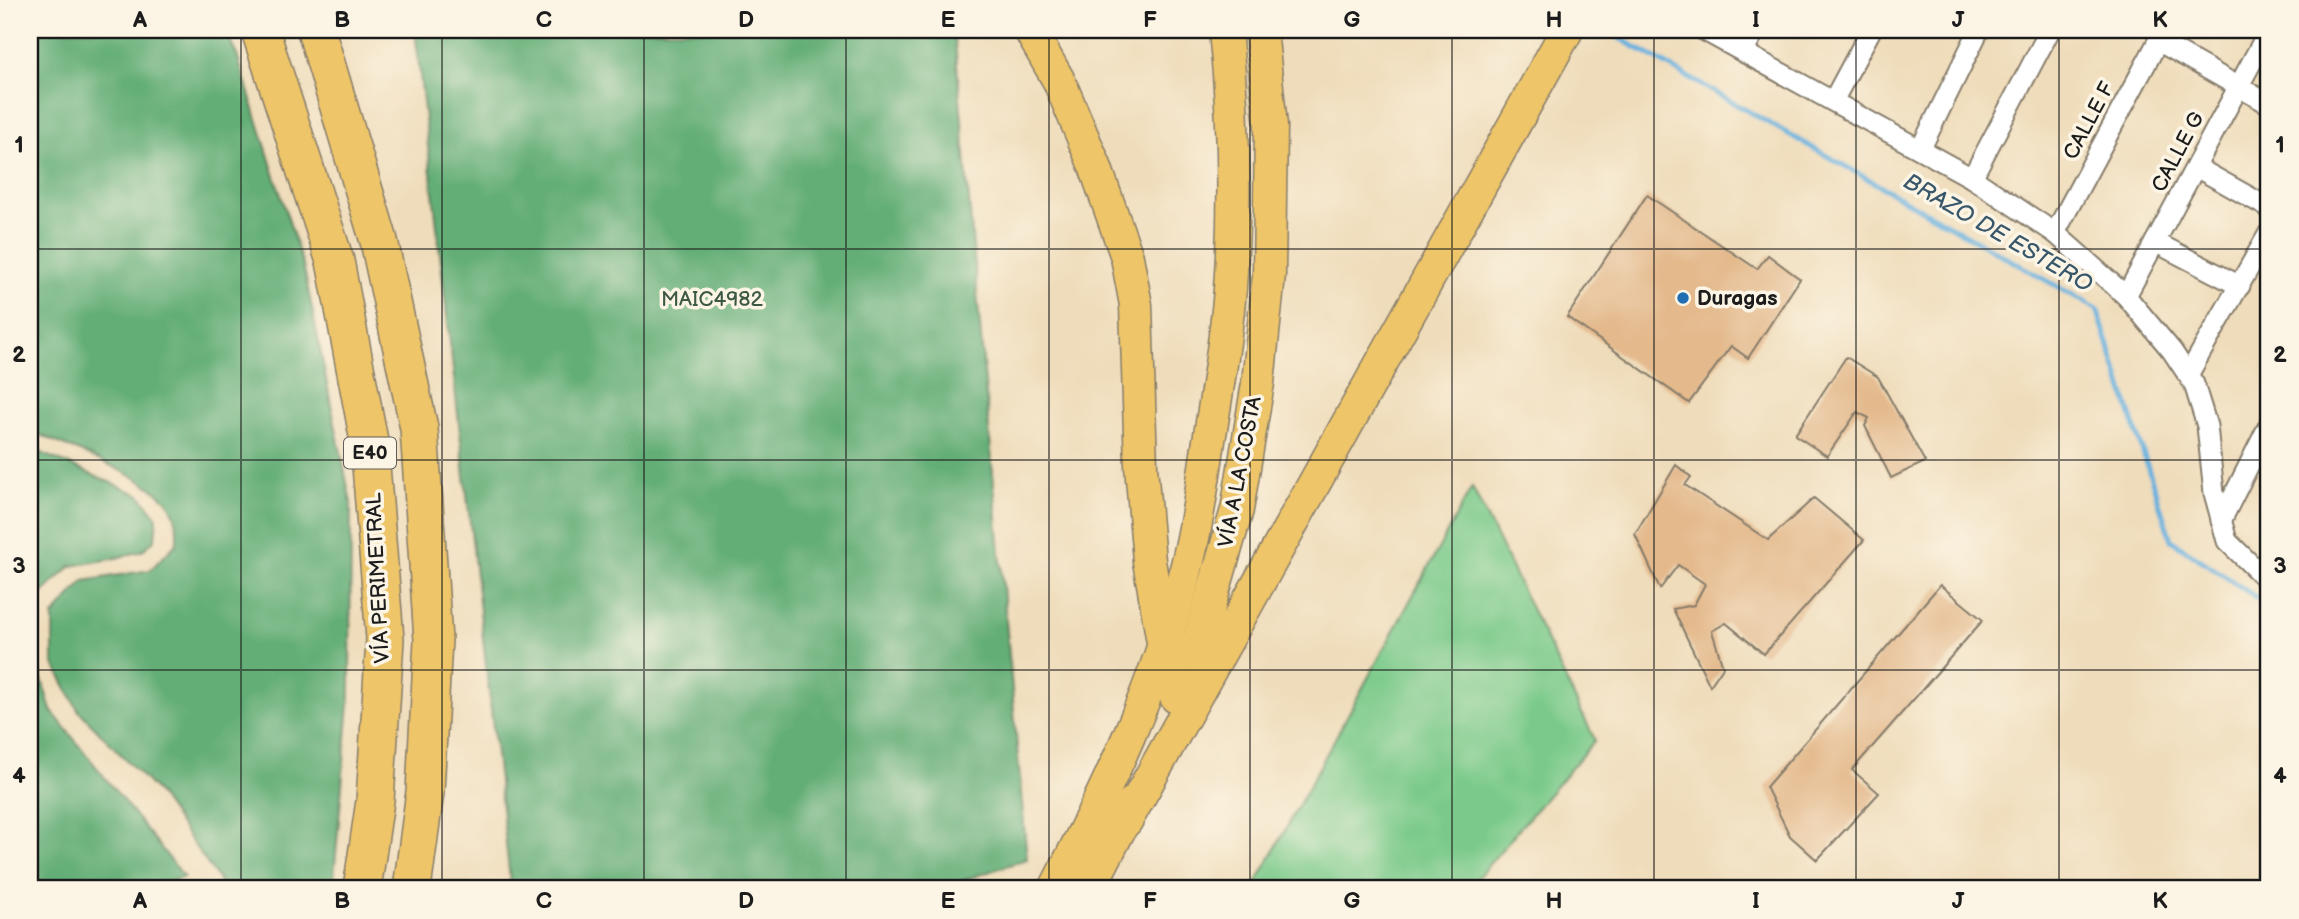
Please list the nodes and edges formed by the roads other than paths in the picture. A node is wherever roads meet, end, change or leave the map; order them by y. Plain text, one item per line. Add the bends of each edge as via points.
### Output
1 (260, 30) edge
2 (316, 30) edge
3 (1030, 30) edge
4 (1225, 30) edge
5 (1261, 30) edge
6 (1567, 30) edge
7 (1703, 30) edge
8 (1755, 30) edge
9 (1871, 30) edge
10 (1979, 30) edge
11 (2050, 30) edge
12 (2269, 30) edge
13 (2161, 36) edge
14 (1744, 51) junction
15 (2239, 87) junction
16 (1833, 101) junction
17 (2269, 104) edge
18 (1921, 148) junction
19 (2196, 167) junction
20 (1972, 178) junction
21 (2269, 208) edge
22 (2055, 233) junction
23 (2269, 233) edge
24 (2155, 242) junction
25 (2241, 286) junction
26 (2126, 296) junction
27 (2188, 375) junction
28 (2269, 425) edge
29 (2221, 522) junction
30 (2269, 582) edge
31 (1163, 645) junction
32 (425, 792) junction
33 (1126, 821) junction
34 (362, 889) edge
35 (412, 889) edge
36 (438, 889) edge
37 (1055, 889) edge
38 (1089, 889) edge

1 - 34 highway, VÍA PERIMETRAL / E40 via 335,261 369,441 385,639 374,801
2 - 32 highway, E40 via 379,241 419,428 433,640
3 - 31 main road via 1059,80 1127,257 1136,305 1149,561
4 - 31 main road, VÍA A LA COSTA via 1232,127 1230,289 1199,507
5 - 33 main road, VÍA A LA COSTA via 1271,126 1269,275 1258,383 1239,497 1200,637
6 - 33 main road
7 - 14 street
8 - 14 street
9 - 16 street
10 - 18 street
11 - 20 street
12 - 15 street, CALLE G
13 - 15 street
13 - 22 street, CALLE F
14 - 16 street
15 - 17 street
15 - 19 street, CALLE G
16 - 18 street
18 - 20 street
19 - 21 street
19 - 24 street, CALLE G
20 - 22 street
22 - 26 street
23 - 25 street
24 - 25 street
24 - 26 street, CALLE G
25 - 27 street
26 - 27 street
27 - 29 street via 2207,426
28 - 29 street
29 - 30 street via 2227,541
31 - 37 main road, VÍA A LA COSTA via 1103,798
32 - 35 highway, E40
32 - 36 highway
33 - 38 main road, VÍA A LA COSTA

